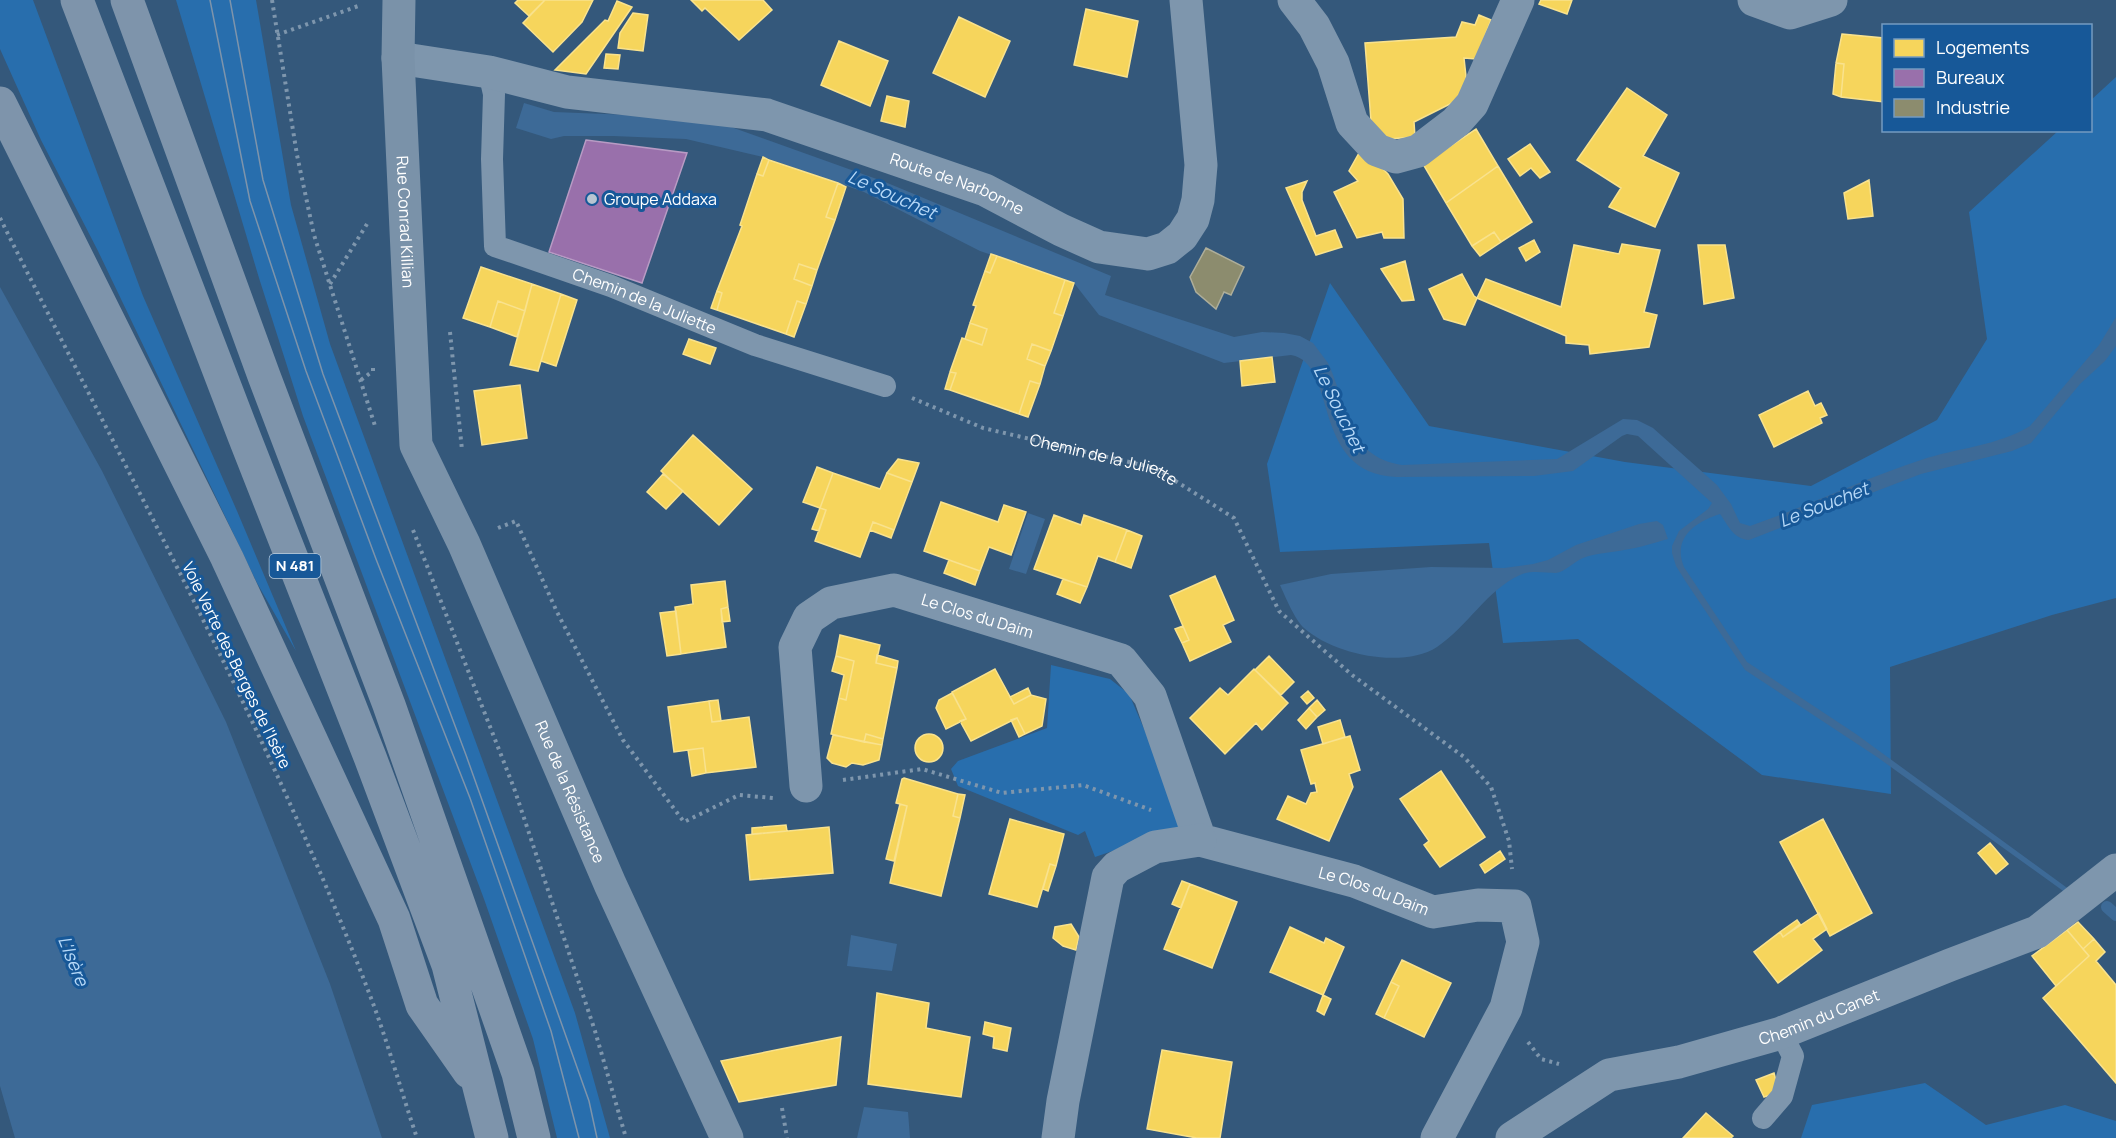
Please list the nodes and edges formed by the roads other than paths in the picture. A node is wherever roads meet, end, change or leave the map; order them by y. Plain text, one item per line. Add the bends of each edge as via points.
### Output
1 (77, 0) edge
2 (399, 0) edge
3 (1186, 0) edge
4 (1294, 0) edge
5 (1518, 0) edge
6 (1754, 0) edge
7 (1831, 0) edge
8 (132, 7) edge
9 (398, 58) junction
10 (489, 72) junction
11 (0, 103) edge
12 (885, 386) road end
13 (416, 445) joint
14 (806, 786) dead end
15 (1200, 840) junction
16 (2116, 870) edge
17 (1781, 1033) junction
18 (480, 1088) junction
19 (1763, 1118) dead end
20 (492, 1138) edge
21 (534, 1138) edge
22 (727, 1138) edge
23 (1058, 1138) edge
24 (1437, 1138) edge
25 (1512, 1138) edge

1 - 18 highway, N 481 via 448,965
2 - 9 street, Rue Conrad Killian
3 - 10 street, Route de Narbonne via 1201,165 1198,200 1193,219 1182,236 1167,248 1148,254 1100,247 985,190 767,115 567,92
4 - 5 street via 1314,26 1333,63 1352,123 1377,150 1396,157 1418,151 1472,105
6 - 7 street via 1790,13
8 - 21 highway, N 481 via 264,376 389,705 518,1073
9 - 10 street, Route de Narbonne
9 - 13 street, Rue Conrad Killian
10 - 12 lane, Chemin de la Juliette via 494,94 495,246 611,286 755,345
11 - 18 highway via 227,558 394,919 422,1005
13 - 22 street, Rue de la Résistance via 464,544 610,884
14 - 15 street, Le Clos du Daim via 795,647 809,618 831,603 894,590 1121,660 1150,696
15 - 23 street, Le Clos du Daim via 1155,847 1117,867 1108,878
15 - 24 street, Le Clos du Daim via 1354,881 1433,912 1478,905 1515,906 1523,942 1506,1008
16 - 17 street, Chemin du Canet via 2037,932
17 - 19 lane via 1793,1056 1782,1096
17 - 25 street, Chemin du Canet via 1679,1062 1609,1076
18 - 20 highway, N 481

